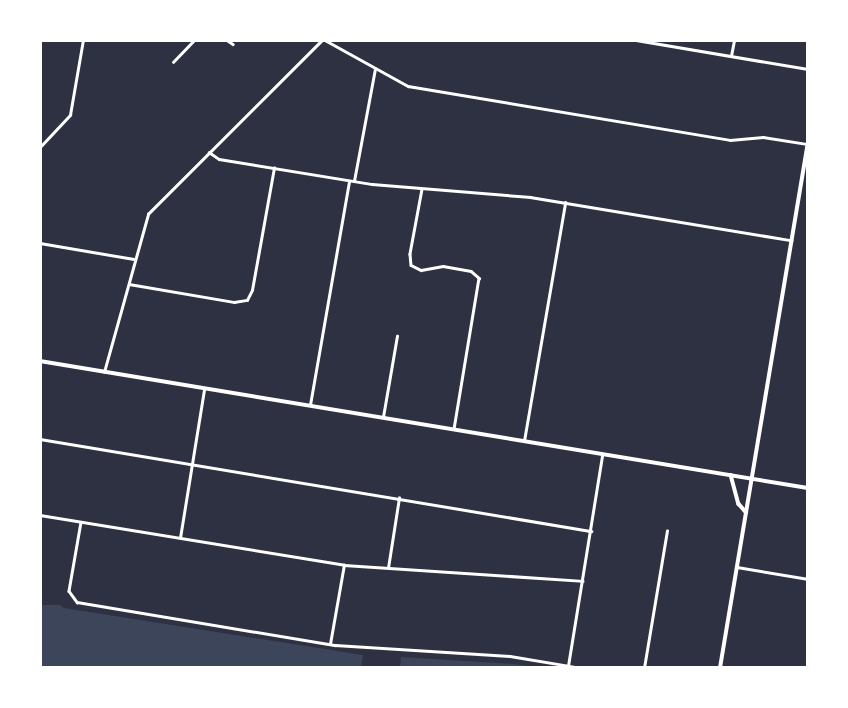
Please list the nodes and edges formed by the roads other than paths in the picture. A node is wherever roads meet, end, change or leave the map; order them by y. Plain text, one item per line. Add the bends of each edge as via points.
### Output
1 (83, 40) edge
2 (194, 40) edge
3 (227, 40) edge
4 (324, 40) edge
5 (636, 40) edge
6 (734, 40) edge
7 (643, 41) edge
8 (233, 44) dead end
9 (731, 56) junction
10 (173, 62) dead end
11 (375, 69) junction
12 (808, 69) edge
13 (808, 143) edge
14 (40, 147) edge
15 (209, 152) junction
16 (806, 157) edge
17 (274, 168) junction
18 (349, 181) junction
19 (354, 181) junction
20 (422, 190) junction
21 (565, 203) junction
22 (791, 240) junction
23 (40, 243) edge
24 (135, 259) junction
25 (128, 283) junction
26 (247, 300) junction
27 (251, 306) dead end
28 (397, 336) dead end
29 (40, 361) edge
30 (104, 372) junction
31 (204, 388) junction
32 (310, 405) junction
33 (383, 417) junction
34 (454, 429) junction
35 (40, 439) edge
36 (524, 441) junction
37 (603, 454) junction
38 (192, 464) junction
39 (731, 475) junction
40 (752, 479) junction
41 (808, 488) edge
42 (399, 498) junction
43 (746, 512) junction
44 (40, 515) edge
45 (81, 522) junction
46 (591, 531) junction
47 (667, 531) dead end
48 (180, 538) junction
49 (344, 565) junction
50 (737, 567) junction
51 (388, 569) junction
52 (808, 579) edge
53 (582, 581) junction
54 (330, 644) junction
55 (568, 666) junction
56 (582, 668) edge
57 (645, 668) edge
58 (720, 668) edge

1 - 14 street via 70,115
2 - 10 street
3 - 8 street
4 - 11 street
4 - 15 street
5 - 7 street
6 - 9 street
7 - 9 street
9 - 12 street
11 - 13 street via 421,89 730,140 763,137
11 - 19 street
13 - 16 street
15 - 17 street via 219,159
15 - 24 street via 148,214
16 - 22 street
17 - 18 street
17 - 26 street
18 - 19 street
18 - 32 street
19 - 20 street
20 - 21 street
20 - 34 street via 411,265 419,270 447,267 478,275
21 - 22 street
21 - 36 street
22 - 40 street
23 - 24 street
24 - 25 street
25 - 26 street via 234,302
25 - 30 street
26 - 27 street
28 - 33 street
29 - 30 street
30 - 31 street
31 - 32 street
31 - 38 street
32 - 33 street
33 - 34 street
34 - 36 street
35 - 38 street
36 - 37 street
37 - 39 street
37 - 46 street
38 - 42 street
38 - 48 street
39 - 40 street
39 - 43 street
40 - 41 street
40 - 43 street
42 - 46 street
42 - 51 street
43 - 50 street
44 - 45 street
45 - 48 street
45 - 54 street via 69,591 79,603
46 - 53 street
47 - 57 street
48 - 49 street
49 - 51 street
49 - 54 street
50 - 52 street
50 - 58 street
51 - 53 street
53 - 55 street
54 - 55 street via 510,656
55 - 56 street

